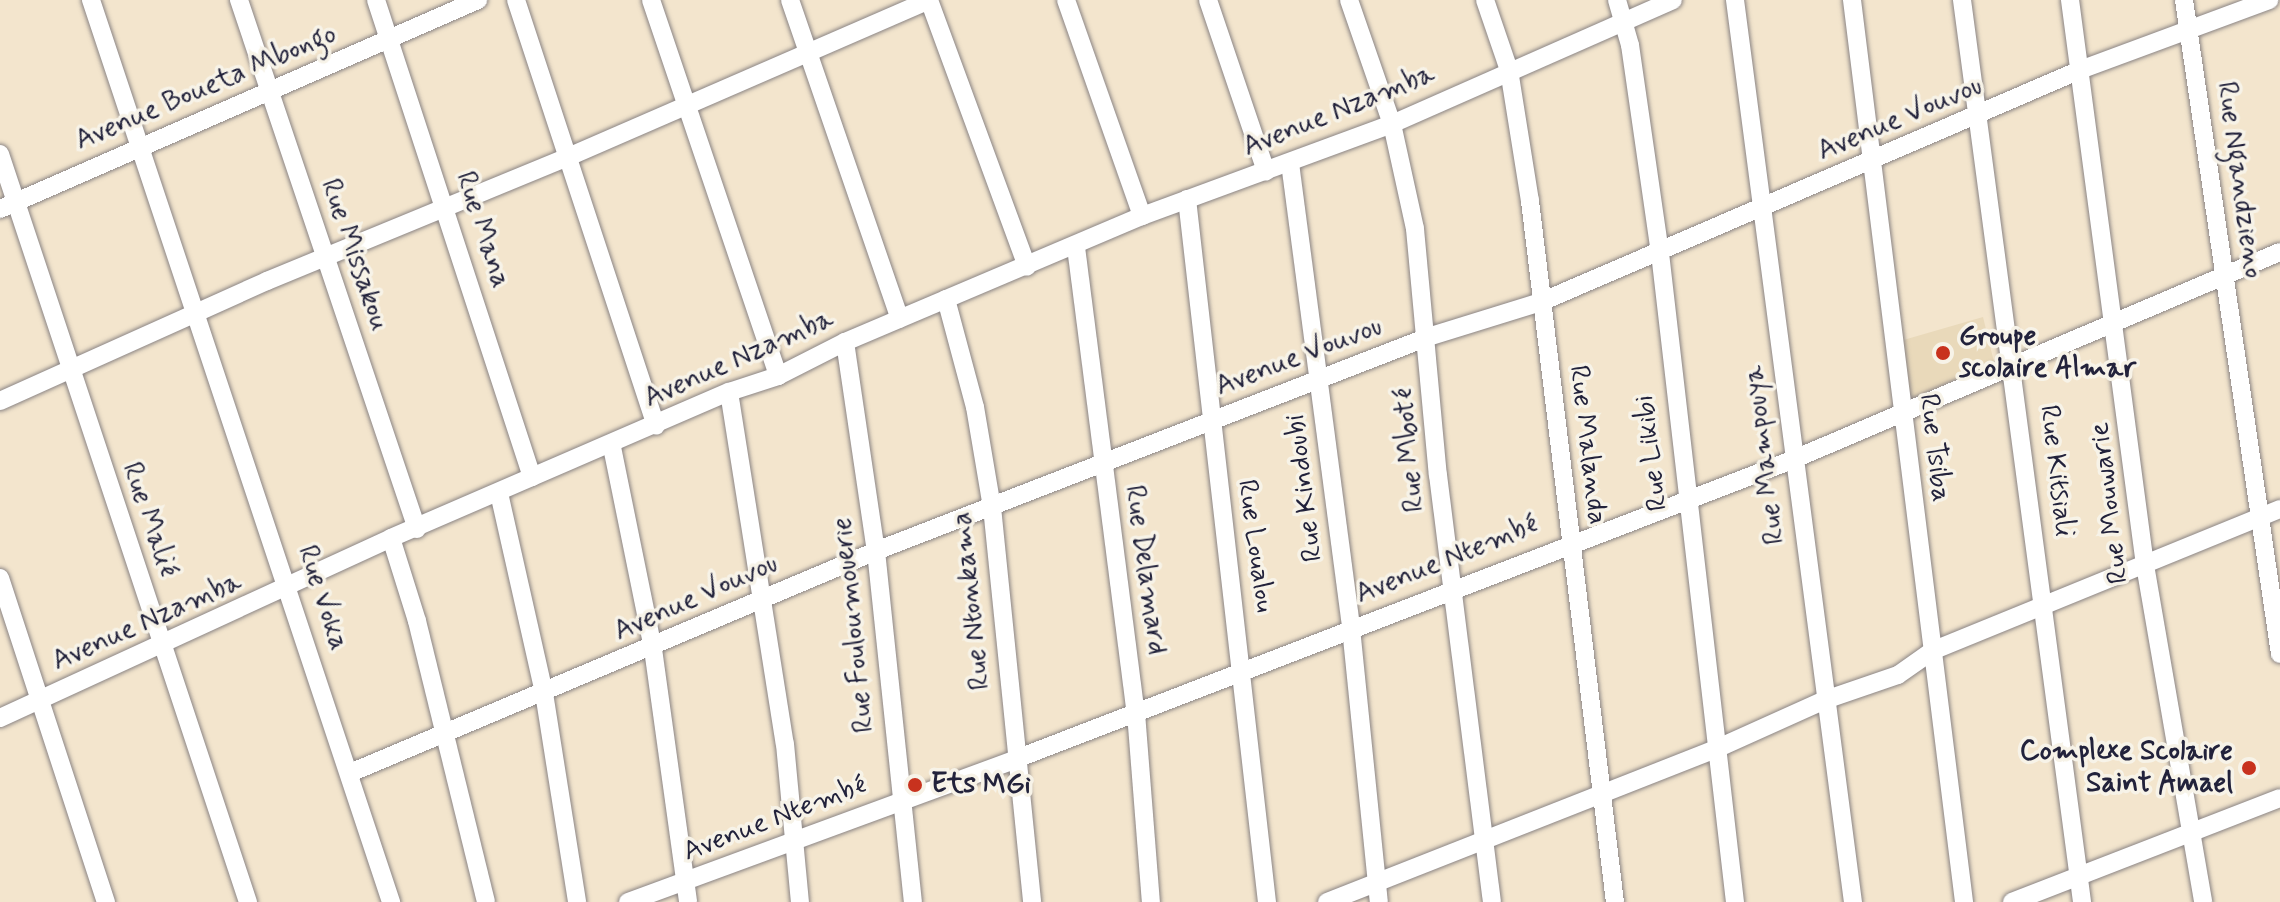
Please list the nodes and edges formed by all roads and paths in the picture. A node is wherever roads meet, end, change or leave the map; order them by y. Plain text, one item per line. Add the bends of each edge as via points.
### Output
1 (91, 0) edge
2 (239, 0) edge
3 (376, 0) edge
4 (478, 0) edge
5 (516, 0) edge
6 (651, 0) edge
7 (790, 0) edge
8 (929, 0) edge
9 (1066, 0) edge
10 (1208, 0) edge
11 (1349, 0) edge
12 (1485, 0) edge
13 (1617, 0) edge
14 (1673, 0) edge
15 (1735, 0) edge
16 (1852, 0) edge
17 (1962, 0) edge
18 (2070, 0) edge
19 (2184, 0) edge
20 (2269, 0) edge
21 (1623, 21) junction
22 (2189, 29) junction
23 (391, 41) junction
24 (807, 50) junction
25 (1509, 70) junction
26 (2080, 70) junction
27 (269, 92) junction
28 (687, 106) junction
29 (1980, 117) junction
30 (1392, 124) junction
31 (137, 145) junction
32 (0, 154) edge
33 (566, 158) junction
34 (1874, 160) junction
35 (1290, 163) junction
36 (1266, 171) junction
37 (1187, 199) junction
38 (7, 206) edge
39 (1764, 206) junction
40 (445, 208) junction
41 (1142, 216) junction
42 (1076, 247) junction
43 (2280, 252) edge
44 (1660, 253) junction
45 (324, 257) junction
46 (1027, 267) junction
47 (2225, 275) junction
48 (946, 299) junction
49 (1541, 302) junction
50 (199, 312) junction
51 (2116, 318) junction
52 (900, 319) junction
53 (1428, 337) junction
54 (845, 342) junction
55 (2014, 361) junction
56 (71, 370) junction
57 (778, 376) junction
58 (1320, 380) junction
59 (729, 392) junction
60 (0, 401) edge
61 (1900, 411) junction
62 (1210, 421) junction
63 (656, 426) junction
64 (612, 447) junction
65 (1792, 460) junction
66 (1102, 464) junction
67 (532, 477) junction
68 (499, 493) junction
69 (1685, 498) junction
70 (992, 507) junction
71 (2280, 509) edge
72 (2261, 515) junction
73 (417, 529) junction
74 (391, 538) junction
75 (1571, 541) junction
76 (876, 551) junction
77 (2145, 565) junction
78 (0, 578) edge
79 (1453, 587) junction
80 (290, 588) junction
81 (761, 600) junction
82 (2045, 606) junction
83 (1351, 628) junction
84 (163, 644) junction
85 (653, 649) junction
86 (1932, 651) junction
87 (2280, 654) edge
88 (1244, 669) junction
89 (544, 693) junction
90 (1825, 700) junction
91 (41, 701) junction
92 (1136, 713) junction
93 (0, 718) edge
94 (445, 735) junction
95 (1716, 749) junction
96 (1016, 759) junction
97 (350, 773) junction
98 (1600, 792) junction
99 (2280, 798) edge
100 (901, 800) junction
101 (2190, 833) junction
102 (1485, 838) junction
103 (794, 842) junction
104 (2078, 877) junction
105 (1376, 880) junction
106 (686, 893) edge
107 (106, 902) edge
108 (248, 902) edge
109 (391, 902) edge
110 (486, 902) edge
111 (577, 902) edge
112 (628, 902) edge
113 (800, 902) edge
114 (913, 902) edge
115 (1032, 902) edge
116 (1151, 902) edge
117 (1267, 902) edge
118 (1327, 902) edge
119 (1379, 902) edge
120 (1492, 902) edge
121 (1615, 902) edge
122 (1735, 902) edge
123 (1853, 902) edge
124 (1964, 902) edge
125 (2012, 902) edge
126 (2082, 902) edge
127 (2203, 902) edge

1 - 31 street, Rue Voka
2 - 27 street, Rue Missakou
3 - 23 street, Rue Mana
4 - 23 street, Avenue Boueta Mbongo
5 - 33 street
6 - 28 street
7 - 24 street
8 - 24 street
8 - 46 street
9 - 41 street
10 - 36 street
11 - 30 street, Rue Mboté
12 - 25 street, Rue Malanda
13 - 21 street, Rue Likibi
14 - 21 street, Avenue Nzamba
15 - 39 street, Rue Mampouya
16 - 34 street, Rue Tsiba
17 - 29 street, Rue Kitsiali
18 - 26 street, Rue Mouwarie
19 - 22 street, Rue Ngandzieno
20 - 22 street, Avenue Vouvou
21 - 25 street, Avenue Nzamba
21 - 44 street, Rue Likibi
22 - 26 street, Avenue Vouvou
22 - 47 street, Rue Ngandzieno
23 - 27 street, Avenue Boueta Mbongo
23 - 40 street, Rue Mana
24 - 28 street
24 - 52 street
25 - 30 street, Avenue Nzamba
25 - 49 street, Rue Malanda
26 - 29 street, Avenue Vouvou
26 - 51 street, Rue Mouwarie
27 - 31 street, Avenue Boueta Mbongo
27 - 45 street, Rue Missakou
28 - 33 street
28 - 57 street
29 - 34 street, Avenue Vouvou
29 - 55 street, Rue Kitsiali
30 - 35 street, Avenue Nzamba
30 - 53 street, Rue Mboté via 1415,229
31 - 38 street, Avenue Boueta Mbongo
31 - 50 street, Rue Voka
32 - 38 street, Rue Malié
33 - 40 street
33 - 63 street
34 - 39 street, Avenue Vouvou
34 - 61 street, Rue Tsiba
35 - 36 street, Avenue Nzamba
35 - 58 street, Rue Kindoubi
36 - 37 street, Avenue Nzamba
37 - 41 street, Avenue Nzamba
37 - 62 street, Rue Loualou
38 - 56 street, Rue Malié
39 - 44 street, Avenue Vouvou
39 - 65 street, Rue Mampouya
40 - 45 street
40 - 67 street, Rue Mana
41 - 42 street, Avenue Nzamba
42 - 46 street, Avenue Nzamba
42 - 66 street, Rue Delamard
43 - 47 street, Avenue Ntembé
44 - 49 street, Avenue Vouvou
44 - 69 street, Rue Likibi
45 - 50 street
45 - 73 street, Rue Missakou
46 - 48 street, Avenue Nzamba
47 - 51 street, Avenue Ntembé
47 - 72 street, Rue Ngandzieno
48 - 52 street, Avenue Nzamba
48 - 70 street, Rue Ntonkama via 975,407
49 - 53 street, Avenue Vouvou
49 - 75 street, Rue Malanda
50 - 56 street
50 - 80 street, Rue Voka
51 - 55 street, Avenue Ntembé
51 - 77 street, Rue Mouwarie
52 - 54 street, Avenue Nzamba
53 - 58 street, Avenue Vouvou
53 - 79 street, Rue Mboté
54 - 57 street, Avenue Nzamba
54 - 76 street, Rue Fouloumouerie
55 - 61 street, Avenue Ntembé
55 - 82 street, Rue Kitsiali
56 - 60 street
56 - 84 street, Rue Malié
57 - 59 street, Avenue Nzamba
58 - 62 street, Avenue Vouvou
58 - 83 street, Rue Kindoubi
59 - 63 street, Avenue Nzamba
59 - 81 street
61 - 65 street, Avenue Ntembé
61 - 86 street, Rue Tsiba
62 - 66 street, Avenue Vouvou
62 - 88 street, Rue Loualou
63 - 64 street, Avenue Nzamba
64 - 67 street, Avenue Nzamba
64 - 85 street
65 - 69 street, Avenue Ntembé
65 - 90 street, Rue Mampouya
66 - 70 street, Avenue Vouvou
66 - 92 street, Rue Delamard
67 - 68 street, Avenue Nzamba
68 - 73 street, Avenue Nzamba
68 - 89 street
69 - 75 street, Avenue Ntembé
69 - 95 street, Rue Likibi
70 - 76 street, Avenue Vouvou
70 - 96 street, Rue Ntonkama
71 - 72 street
72 - 77 street
72 - 87 street, Rue Ngandzieno
73 - 74 street, Avenue Nzamba
74 - 80 street, Avenue Nzamba
74 - 94 street
75 - 79 street, Avenue Ntembé
75 - 98 street, Rue Malanda
76 - 81 street, Avenue Vouvou
76 - 100 street, Rue Fouloumouerie
77 - 82 street
77 - 101 street, Rue Mouwarie
78 - 91 street
79 - 83 street, Avenue Ntembé
79 - 102 street, Rue Mboté
80 - 84 street, Avenue Nzamba
80 - 97 street, Rue Voka
81 - 85 street, Avenue Vouvou
81 - 103 street via 785,744
82 - 86 street
82 - 104 street, Rue Kitsiali
83 - 88 street, Avenue Ntembé
83 - 105 street, Rue Kindoubi
84 - 91 street, Avenue Nzamba
84 - 108 street, Rue Malié
85 - 89 street, Avenue Vouvou
85 - 106 street
86 - 90 street via 1898,675
86 - 124 street, Rue Tsiba
88 - 92 street, Avenue Ntembé
88 - 117 street, Rue Loualou via 1253,808
89 - 94 street, Avenue Vouvou
89 - 111 street
90 - 95 street
90 - 123 street, Rue Mampouya
91 - 93 street, Avenue Nzamba
91 - 107 street
92 - 96 street, Avenue Ntembé
92 - 116 street, Rue Delamard
94 - 97 street, Avenue Vouvou
94 - 110 street
95 - 98 street
95 - 122 street, Rue Likibi
96 - 100 street, Avenue Ntembé
96 - 115 street, Rue Ntonkama
97 - 109 street, Rue Voka
98 - 102 street
98 - 121 street, Rue Malanda
99 - 101 street
100 - 103 street, Avenue Ntembé
100 - 114 street, Rue Fouloumouerie
101 - 104 street
101 - 127 street, Rue Mouwarie
102 - 105 street
102 - 120 street, Rue Mboté
103 - 106 street, Avenue Ntembé
103 - 113 street
104 - 125 street
104 - 126 street, Rue Kitsiali
105 - 118 street
105 - 119 street, Rue Kindoubi
106 - 112 street, Avenue Ntembé

